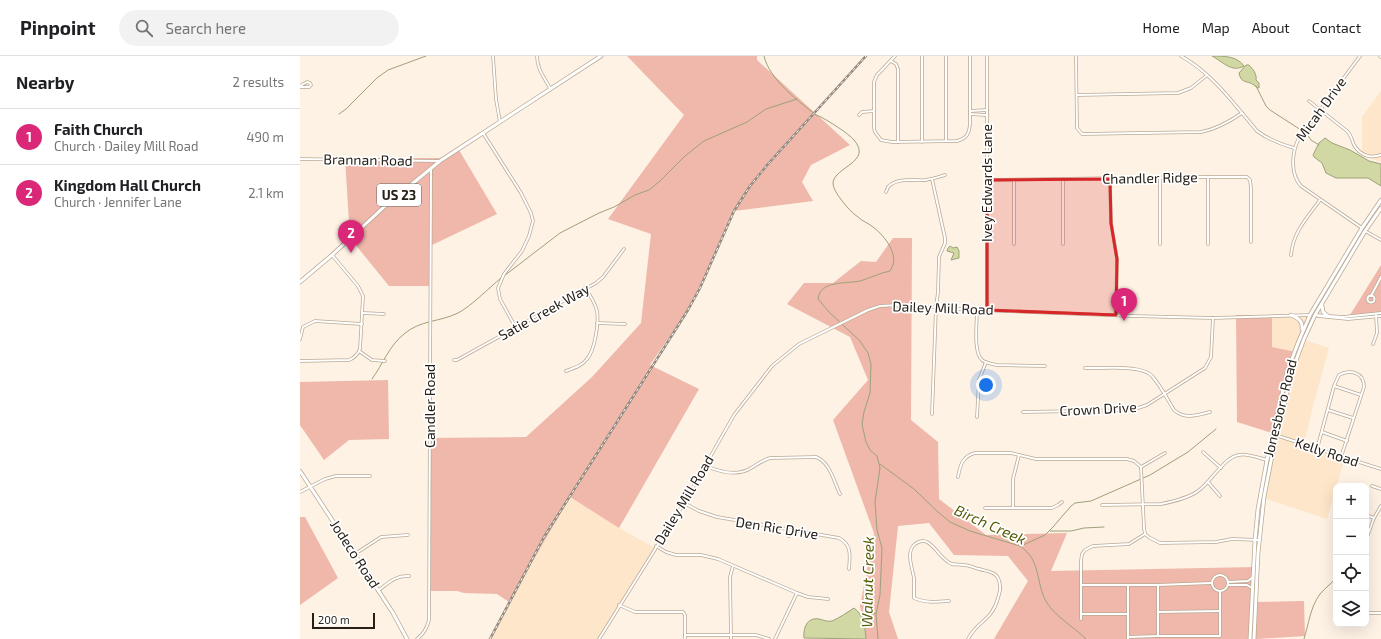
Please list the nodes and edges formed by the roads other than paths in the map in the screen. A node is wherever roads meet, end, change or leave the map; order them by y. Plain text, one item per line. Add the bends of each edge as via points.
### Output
1 (493, 56) edge
2 (537, 56) edge
3 (600, 56) edge
4 (895, 56) edge
5 (922, 56) edge
6 (946, 56) edge
7 (970, 56) edge
8 (987, 56) edge
9 (1076, 56) edge
10 (1181, 56) edge
11 (1360, 56) edge
12 (891, 60) junction
13 (1206, 76) junction
14 (300, 87) edge
15 (550, 88) junction
16 (1077, 95) junction
17 (1309, 101) dead end
18 (1320, 109) junction
19 (986, 110) junction
20 (970, 111) junction
21 (874, 112) junction
22 (1242, 113) junction
23 (859, 114) dead end
24 (970, 114) junction
25 (986, 115) junction
26 (500, 122) junction
27 (483, 133) junction
28 (946, 141) junction
29 (898, 142) junction
30 (922, 142) junction
31 (1294, 148) junction
32 (1381, 155) edge
33 (300, 159) edge
34 (440, 161) junction
35 (431, 169) junction
36 (945, 175) dead end
37 (1208, 177) junction
38 (1160, 178) junction
39 (932, 179) junction
40 (1063, 179) junction
41 (1110, 179) junction
42 (987, 180) junction
43 (1014, 180) junction
44 (886, 192) dead end
45 (1320, 200) junction
46 (1381, 200) edge
47 (1381, 208) edge
48 (1366, 222) junction
49 (1356, 225) junction
50 (1368, 226) junction
51 (1362, 228) junction
52 (1365, 231) junction
53 (1358, 234) junction
54 (1370, 234) junction
55 (1361, 238) junction
56 (1381, 240) edge
57 (1251, 242) dead end
58 (1014, 244) dead end
59 (1063, 244) dead end
60 (1160, 244) dead end
61 (1208, 244) dead end
62 (624, 250) dead end
63 (332, 255) junction
64 (1291, 255) dead end
65 (1381, 277) edge
66 (300, 282) edge
67 (586, 288) junction
68 (1371, 296) dead end
69 (1322, 303) junction
70 (936, 307) junction
71 (976, 310) junction
72 (988, 310) junction
73 (363, 313) junction
74 (384, 314) dead end
75 (1381, 314) edge
76 (1116, 315) junction
77 (1291, 315) junction
78 (1310, 315) junction
79 (1315, 315) junction
80 (1376, 315) junction
81 (1328, 316) junction
82 (1213, 318) junction
83 (596, 323) junction
84 (362, 324) junction
85 (625, 324) dead end
86 (516, 328) junction
87 (1302, 332) junction
88 (300, 339) edge
89 (1373, 344) dead end
90 (359, 351) junction
91 (454, 360) dead end
92 (300, 361) edge
93 (385, 361) dead end
94 (986, 362) junction
95 (1045, 366) dead end
96 (1085, 368) dead end
97 (566, 371) dead end
98 (1334, 386) junction
99 (1361, 394) junction
100 (1165, 395) junction
101 (1328, 410) junction
102 (1023, 412) dead end
103 (1210, 412) dead end
104 (932, 414) dead end
105 (977, 417) dead end
106 (1354, 418) junction
107 (1322, 432) junction
108 (1272, 434) junction
109 (1276, 436) junction
110 (1346, 441) junction
111 (1317, 449) junction
112 (1203, 452) dead end
113 (1165, 453) dead end
114 (1019, 455) junction
115 (1342, 457) junction
116 (1266, 460) junction
117 (706, 466) junction
118 (1141, 468) junction
119 (1221, 468) junction
120 (1381, 470) edge
121 (300, 471) edge
122 (370, 476) dead end
123 (958, 476) dead end
124 (1208, 482) junction
125 (1372, 486) dead end
126 (311, 487) junction
127 (1381, 489) edge
128 (300, 492) edge
129 (840, 494) dead end
130 (1220, 496) dead end
131 (1062, 502) dead end
132 (684, 503) junction
133 (1143, 504) junction
134 (1102, 505) dead end
135 (1381, 506) edge
136 (985, 508) dead end
137 (1013, 508) junction
138 (1369, 516) edge
139 (1374, 518) junction
140 (790, 530) junction
141 (1369, 532) edge
142 (1145, 534) junction
143 (408, 535) dead end
144 (789, 536) dead end
145 (1255, 540) junction
146 (1259, 540) junction
147 (656, 546) junction
148 (354, 554) junction
149 (733, 566) junction
150 (849, 569) dead end
151 (409, 576) dead end
152 (1253, 578) junction
153 (1211, 583) junction
154 (1228, 584) junction
155 (1081, 585) junction
156 (1128, 585) junction
157 (1158, 585) junction
158 (1252, 588) junction
159 (378, 591) junction
160 (1220, 592) junction
161 (797, 593) junction
162 (828, 599) dead end
163 (949, 601) dead end
164 (620, 605) junction
165 (1220, 611) junction
166 (1158, 612) junction
167 (1369, 613) edge
168 (1381, 613) edge
169 (1081, 614) junction
170 (1128, 614) junction
171 (1081, 619) dead end
172 (685, 635) junction
173 (730, 635) junction
174 (1158, 636) junction
175 (1128, 638) edge
176 (1220, 638) edge
177 (407, 639) edge
178 (417, 639) edge
179 (599, 639) edge
180 (685, 639) edge
181 (731, 639) edge
182 (768, 639) edge
183 (775, 639) edge
184 (968, 639) edge
185 (1250, 639) edge
186 (1254, 639) edge

1 - 26 street
2 - 15 street via 540,73
3 - 15 main road, US 23
4 - 12 street
5 - 30 street
6 - 28 street
7 - 20 street
8 - 19 street, Ivey Edwards Lane
9 - 16 street
10 - 13 street
11 - 18 street, Micah Drive
12 - 21 street via 875,79
12 - 29 street via 898,69
13 - 16 street via 1191,88 1178,93
13 - 22 street
14 - 14 street via 306,88 311,85 307,82
15 - 26 main road, US 23
16 - 22 street via 1077,128 1084,134 1201,132 1226,124
17 - 18 street
18 - 31 street, Micah Drive
18 - 32 street via 1347,131 1363,154 1374,158
19 - 20 street
19 - 25 street, Ivey Edwards Lane
20 - 24 street
21 - 23 street
21 - 29 street via 874,128 878,136 884,142
22 - 31 street via 1264,136
24 - 25 street
24 - 28 street via 967,138
25 - 42 street, Ivey Edwards Lane
26 - 27 main road, US 23
27 - 34 main road, US 23
27 - 86 street via 521,193 533,220 522,251 504,274 498,288 500,299
28 - 30 street
29 - 30 street
31 - 45 street, Micah Drive via 1296,180
33 - 34 street, Brannan Road
34 - 35 main road, US 23
35 - 63 main road, US 23 via 385,206
35 - 178 street, Candler Road via 429,620 426,629
36 - 39 street
37 - 38 street, Chandler Ridge
37 - 57 street, Chandler Ridge via 1250,178
37 - 61 street
38 - 41 street, Chandler Ridge
38 - 60 street
39 - 44 street via 903,180 888,187
39 - 70 street via 945,238 939,257
40 - 41 street, Chandler Ridge
40 - 43 street, Chandler Ridge
40 - 59 street
41 - 76 street via 1111,223 1117,259
42 - 43 street, Chandler Ridge
42 - 72 street, Ivey Edwards Lane
43 - 58 street
45 - 49 street, Micah Drive
45 - 64 street via 1297,232
46 - 48 main road, Jonesboro Road
47 - 50 main road, Jonesboro Road
48 - 51 main road, Jonesboro Road
48 - 52 main road
49 - 51 street, Micah Drive
49 - 53 street
50 - 52 main road, Jonesboro Road
50 - 54 street
51 - 53 main road, Jonesboro Road
51 - 55 main road
52 - 54 street
52 - 55 main road, Jonesboro Road
53 - 78 main road, Jonesboro Road
54 - 56 street
55 - 69 main road, Jonesboro Road
62 - 67 street, Satie Creek Way via 603,277
63 - 66 main road, US 23
63 - 73 street via 362,292
65 - 68 street
67 - 83 street via 597,310
67 - 86 street, Satie Creek Way
69 - 79 main road, Jonesboro Road
69 - 81 main road via 1322,310
70 - 71 street, Dailey Mill Road
70 - 104 street
70 - 117 street, Dailey Mill Road via 880,306 799,344 772,366 742,405
71 - 72 street, Dailey Mill Road
71 - 94 street via 977,349 980,358
72 - 76 street, Dailey Mill Road
73 - 74 street
73 - 84 street
75 - 80 street
76 - 82 street, Dailey Mill Road
77 - 78 street, Dailey Mill Road
77 - 82 street, Dailey Mill Road
77 - 87 main road via 1301,321
78 - 79 street, Dailey Mill Road
78 - 87 main road, Jonesboro Road
79 - 80 street via 1323,318 1348,319
79 - 81 street
79 - 109 main road, Jonesboro Road via 1295,361
80 - 81 street
80 - 89 street via 1377,333
82 - 100 street, Crown Drive via 1213,345 1209,363
83 - 85 street
83 - 97 street via 590,354 582,364
84 - 88 street via 315,321 303,327
84 - 90 street
86 - 91 street, Satie Creek Way
87 - 108 main road, Jonesboro Road via 1287,372
90 - 92 street via 349,360
90 - 93 street via 372,360
94 - 95 street via 997,365
94 - 105 street via 979,380
96 - 100 street via 1143,370 1152,376
98 - 99 street
98 - 99 street via 1339,374 1345,371 1353,372 1364,381
98 - 101 street
99 - 106 street
100 - 102 street, Crown Drive via 1132,410
100 - 103 street via 1174,410 1182,416 1190,417
101 - 106 street
101 - 107 street
106 - 110 street
107 - 110 street
107 - 111 street
108 - 109 street, Kelly Road
108 - 116 main road, Jonesboro Road
109 - 111 street, Kelly Road
109 - 146 main road, Jonesboro Road via 1266,484
110 - 115 street
111 - 115 street, Kelly Road
112 - 119 street
113 - 118 street
114 - 118 street via 1036,460 1127,459 1134,461
114 - 123 street via 1002,452 971,454 961,463
114 - 137 street via 1013,479
115 - 120 street, Kelly Road
116 - 119 street via 1239,455 1232,457
116 - 145 main road, Jonesboro Road
117 - 129 street via 738,474 770,458 816,457 826,464
117 - 132 street, Dailey Mill Road
118 - 133 street
119 - 124 street
121 - 126 main road, Jodeco Road
122 - 126 street via 336,476
124 - 130 street
124 - 133 street via 1196,492 1168,502
125 - 127 street
126 - 128 street
126 - 148 main road, Jodeco Road
131 - 137 street via 1052,508
132 - 140 street, Den Ric Drive via 717,517
132 - 147 street, Dailey Mill Road
133 - 134 street
133 - 142 street
135 - 139 street
136 - 137 street
138 - 139 street
139 - 141 street
140 - 144 street
140 - 150 street, Den Ric Drive via 834,537 843,541 849,550
142 - 145 street via 1160,543
142 - 155 street via 1130,544 1093,546 1085,550 1081,561
143 - 148 street via 381,537
145 - 146 street
145 - 152 main road, Jonesboro Road
146 - 186 main road, Jonesboro Road
147 - 149 street via 676,555 701,555
147 - 164 street, Dailey Mill Road
148 - 159 main road, Jodeco Road
149 - 161 street
149 - 173 street via 730,577
151 - 159 street via 398,577
152 - 154 street
152 - 158 main road, Jonesboro Road
153 - 154 street via 1218,575 1223,576
153 - 157 street
153 - 160 street via 1213,589
154 - 158 street via 1247,585
154 - 160 street
155 - 156 street
155 - 169 street
156 - 157 street
156 - 170 street
157 - 166 street
158 - 185 main road, Jonesboro Road
159 - 177 main road, Jodeco Road
160 - 165 street
161 - 162 street
161 - 183 street
163 - 184 street via 914,598 910,559 912,547 916,544 929,543 942,559 952,564 990,571 999,578 1000,593 994,609
164 - 172 street via 635,612 683,612
164 - 179 street, Dailey Mill Road
165 - 166 street
165 - 176 street
166 - 174 street
167 - 168 street
169 - 170 street
169 - 171 street
170 - 175 street
172 - 173 street
172 - 180 street
173 - 181 street
173 - 182 street via 756,635
174 - 175 street
174 - 176 street

